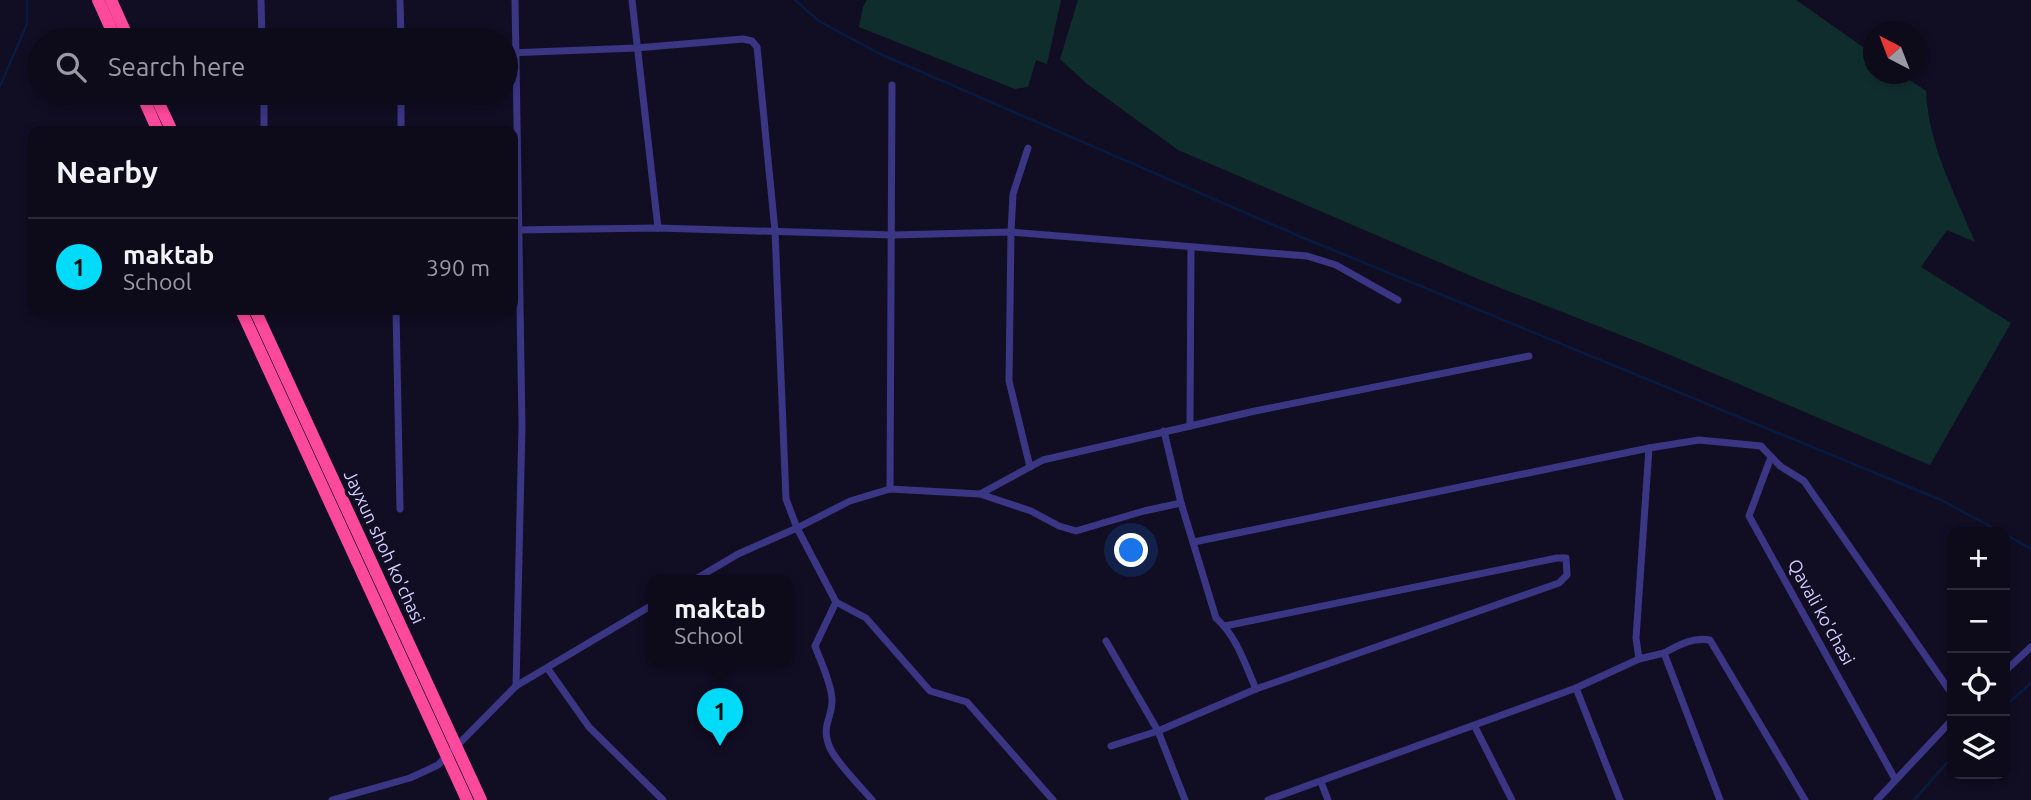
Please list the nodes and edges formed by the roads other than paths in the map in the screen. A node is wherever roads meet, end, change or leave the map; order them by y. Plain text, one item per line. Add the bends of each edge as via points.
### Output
1 (98, 0) edge
2 (111, 0) edge
3 (261, 0) edge
4 (400, 0) edge
5 (515, 0) edge
6 (632, 0) edge
7 (111, 28) edge
8 (124, 28) edge
9 (262, 28) edge
10 (401, 28) edge
11 (515, 28) edge
12 (636, 48) junction
13 (518, 52) edge
14 (892, 85) dead end
15 (146, 105) edge
16 (160, 105) edge
17 (264, 105) edge
18 (401, 105) edge
19 (515, 105) edge
20 (156, 126) edge
21 (170, 126) edge
22 (264, 126) edge
23 (401, 126) edge
24 (515, 126) edge
25 (1028, 148) dead end
26 (658, 228) junction
27 (518, 230) edge
28 (775, 231) junction
29 (1011, 232) junction
30 (893, 235) junction
31 (1191, 247) junction
32 (518, 295) edge
33 (1398, 300) dead end
34 (244, 315) edge
35 (257, 315) edge
36 (396, 315) edge
37 (1529, 356) dead end
38 (1190, 426) junction
39 (1164, 432) junction
40 (1648, 448) junction
41 (1771, 457) junction
42 (1030, 467) junction
43 (890, 489) junction
44 (980, 494) junction
45 (1181, 503) junction
46 (400, 509) dead end
47 (797, 528) junction
48 (1194, 542) junction
49 (702, 575) edge
50 (836, 602) junction
51 (648, 607) edge
52 (1225, 625) junction
53 (1106, 641) dead end
54 (2031, 647) edge
55 (1664, 653) junction
56 (1639, 659) junction
57 (2010, 666) edge
58 (548, 669) junction
59 (516, 686) junction
60 (1947, 687) edge
61 (1576, 688) junction
62 (1255, 689) junction
63 (1947, 725) edge
64 (1475, 727) junction
65 (1158, 731) junction
66 (1111, 746) dead end
67 (452, 752) junction
68 (1895, 779) junction
69 (1321, 782) junction
70 (332, 800) edge
71 (467, 800) edge
72 (481, 800) edge
73 (663, 800) edge
74 (872, 800) edge
75 (1053, 800) edge
76 (1185, 800) edge
77 (1268, 800) edge
78 (1328, 800) edge
79 (1512, 800) edge
80 (1620, 800) edge
81 (1720, 800) edge
82 (1805, 800) edge
83 (1877, 800) edge

1 - 7 highway
2 - 8 highway
3 - 9 street
4 - 10 street
5 - 11 street
6 - 12 street
12 - 13 street
12 - 26 street
12 - 28 street via 743,39 757,47
14 - 30 street
15 - 20 highway
16 - 21 highway
17 - 22 street
18 - 23 street
19 - 24 street
25 - 29 street via 1013,194
26 - 27 street
26 - 28 street
28 - 30 street
28 - 47 street via 786,499
29 - 30 street
29 - 31 street
29 - 42 street via 1009,382
30 - 43 street
31 - 33 street via 1307,256 1336,265
31 - 38 street
32 - 59 street via 522,426
34 - 67 highway, Jayxun shoh ko'chasi
35 - 67 highway, Jayxun shoh ko'chasi
36 - 46 street
37 - 38 street
38 - 39 street
39 - 42 street
39 - 45 street
40 - 41 street via 1699,440 1761,446
40 - 48 street
40 - 56 street via 1636,638
41 - 60 street via 1804,481
41 - 68 street, Qavali ko'chasi via 1749,516
42 - 44 street
43 - 44 street
43 - 47 street via 850,501
44 - 45 street via 1076,531
45 - 48 street
47 - 49 street
47 - 50 street
48 - 52 street via 1216,618
50 - 74 street via 815,646 832,696 826,733 831,750
50 - 75 street via 866,618 930,691 967,702
51 - 58 street
52 - 62 street
52 - 62 street via 1566,558 1567,575 1559,583
53 - 65 street
54 - 57 street
55 - 56 street
55 - 81 street
55 - 82 street via 1685,642 1710,640
56 - 61 street
58 - 59 street
58 - 73 street via 589,727
59 - 67 street
61 - 64 street
61 - 80 street
62 - 65 street
63 - 68 street
64 - 69 street
64 - 79 street
65 - 66 street
65 - 76 street
67 - 70 street via 438,765 410,778
67 - 71 highway, Jayxun shoh ko'chasi
67 - 72 highway, Jayxun shoh ko'chasi
68 - 83 street
69 - 77 street
69 - 78 street

